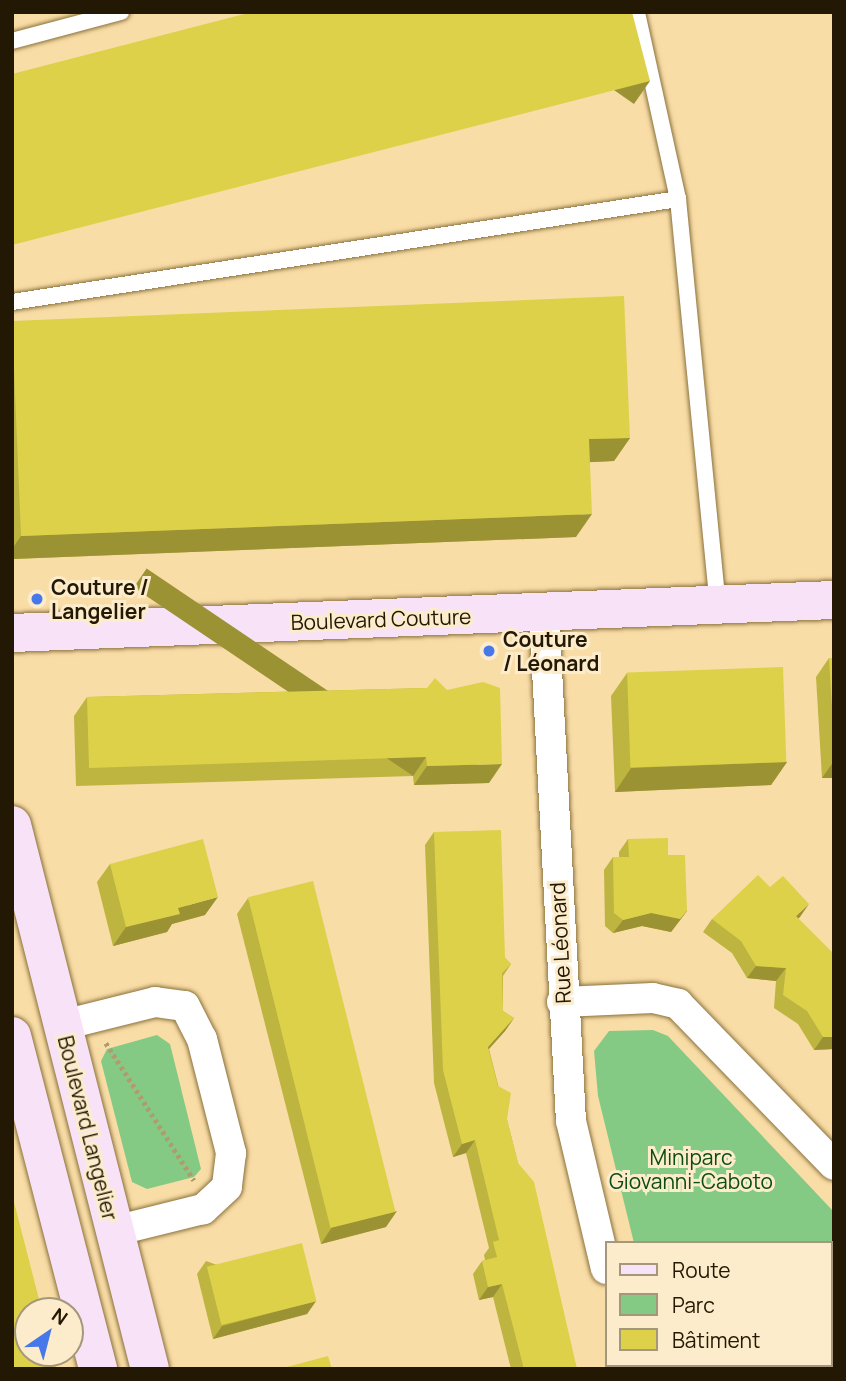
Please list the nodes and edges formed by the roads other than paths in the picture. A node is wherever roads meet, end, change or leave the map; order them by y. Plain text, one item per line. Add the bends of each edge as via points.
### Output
1 (121, 12) edge
2 (637, 12) edge
3 (12, 41) edge
4 (678, 199) junction
5 (12, 302) edge
6 (834, 600) edge
7 (718, 605) junction
8 (544, 613) junction
9 (12, 633) edge
10 (12, 825) edge
11 (562, 1002) junction
12 (63, 1025) junction
13 (12, 1036) edge
14 (834, 1165) edge
15 (114, 1231) junction
16 (604, 1261) edge
17 (98, 1369) edge
18 (150, 1369) edge

1 - 3 lane
2 - 4 lane
4 - 5 lane
4 - 7 lane
6 - 7 main road, Boulevard Couture
7 - 8 main road, Boulevard Couture
8 - 9 main road, Boulevard Couture
8 - 11 street, Rue Léonard
10 - 12 main road, Boulevard Langelier
11 - 14 street via 653,998 678,1004
11 - 16 street, Rue Léonard via 571,1121
12 - 15 main road, Boulevard Langelier
12 - 15 street, Boulevard Langelier via 155,1002 185,1006 202,1039 231,1153 227,1187 208,1205
13 - 17 main road
15 - 18 main road, Boulevard Langelier

